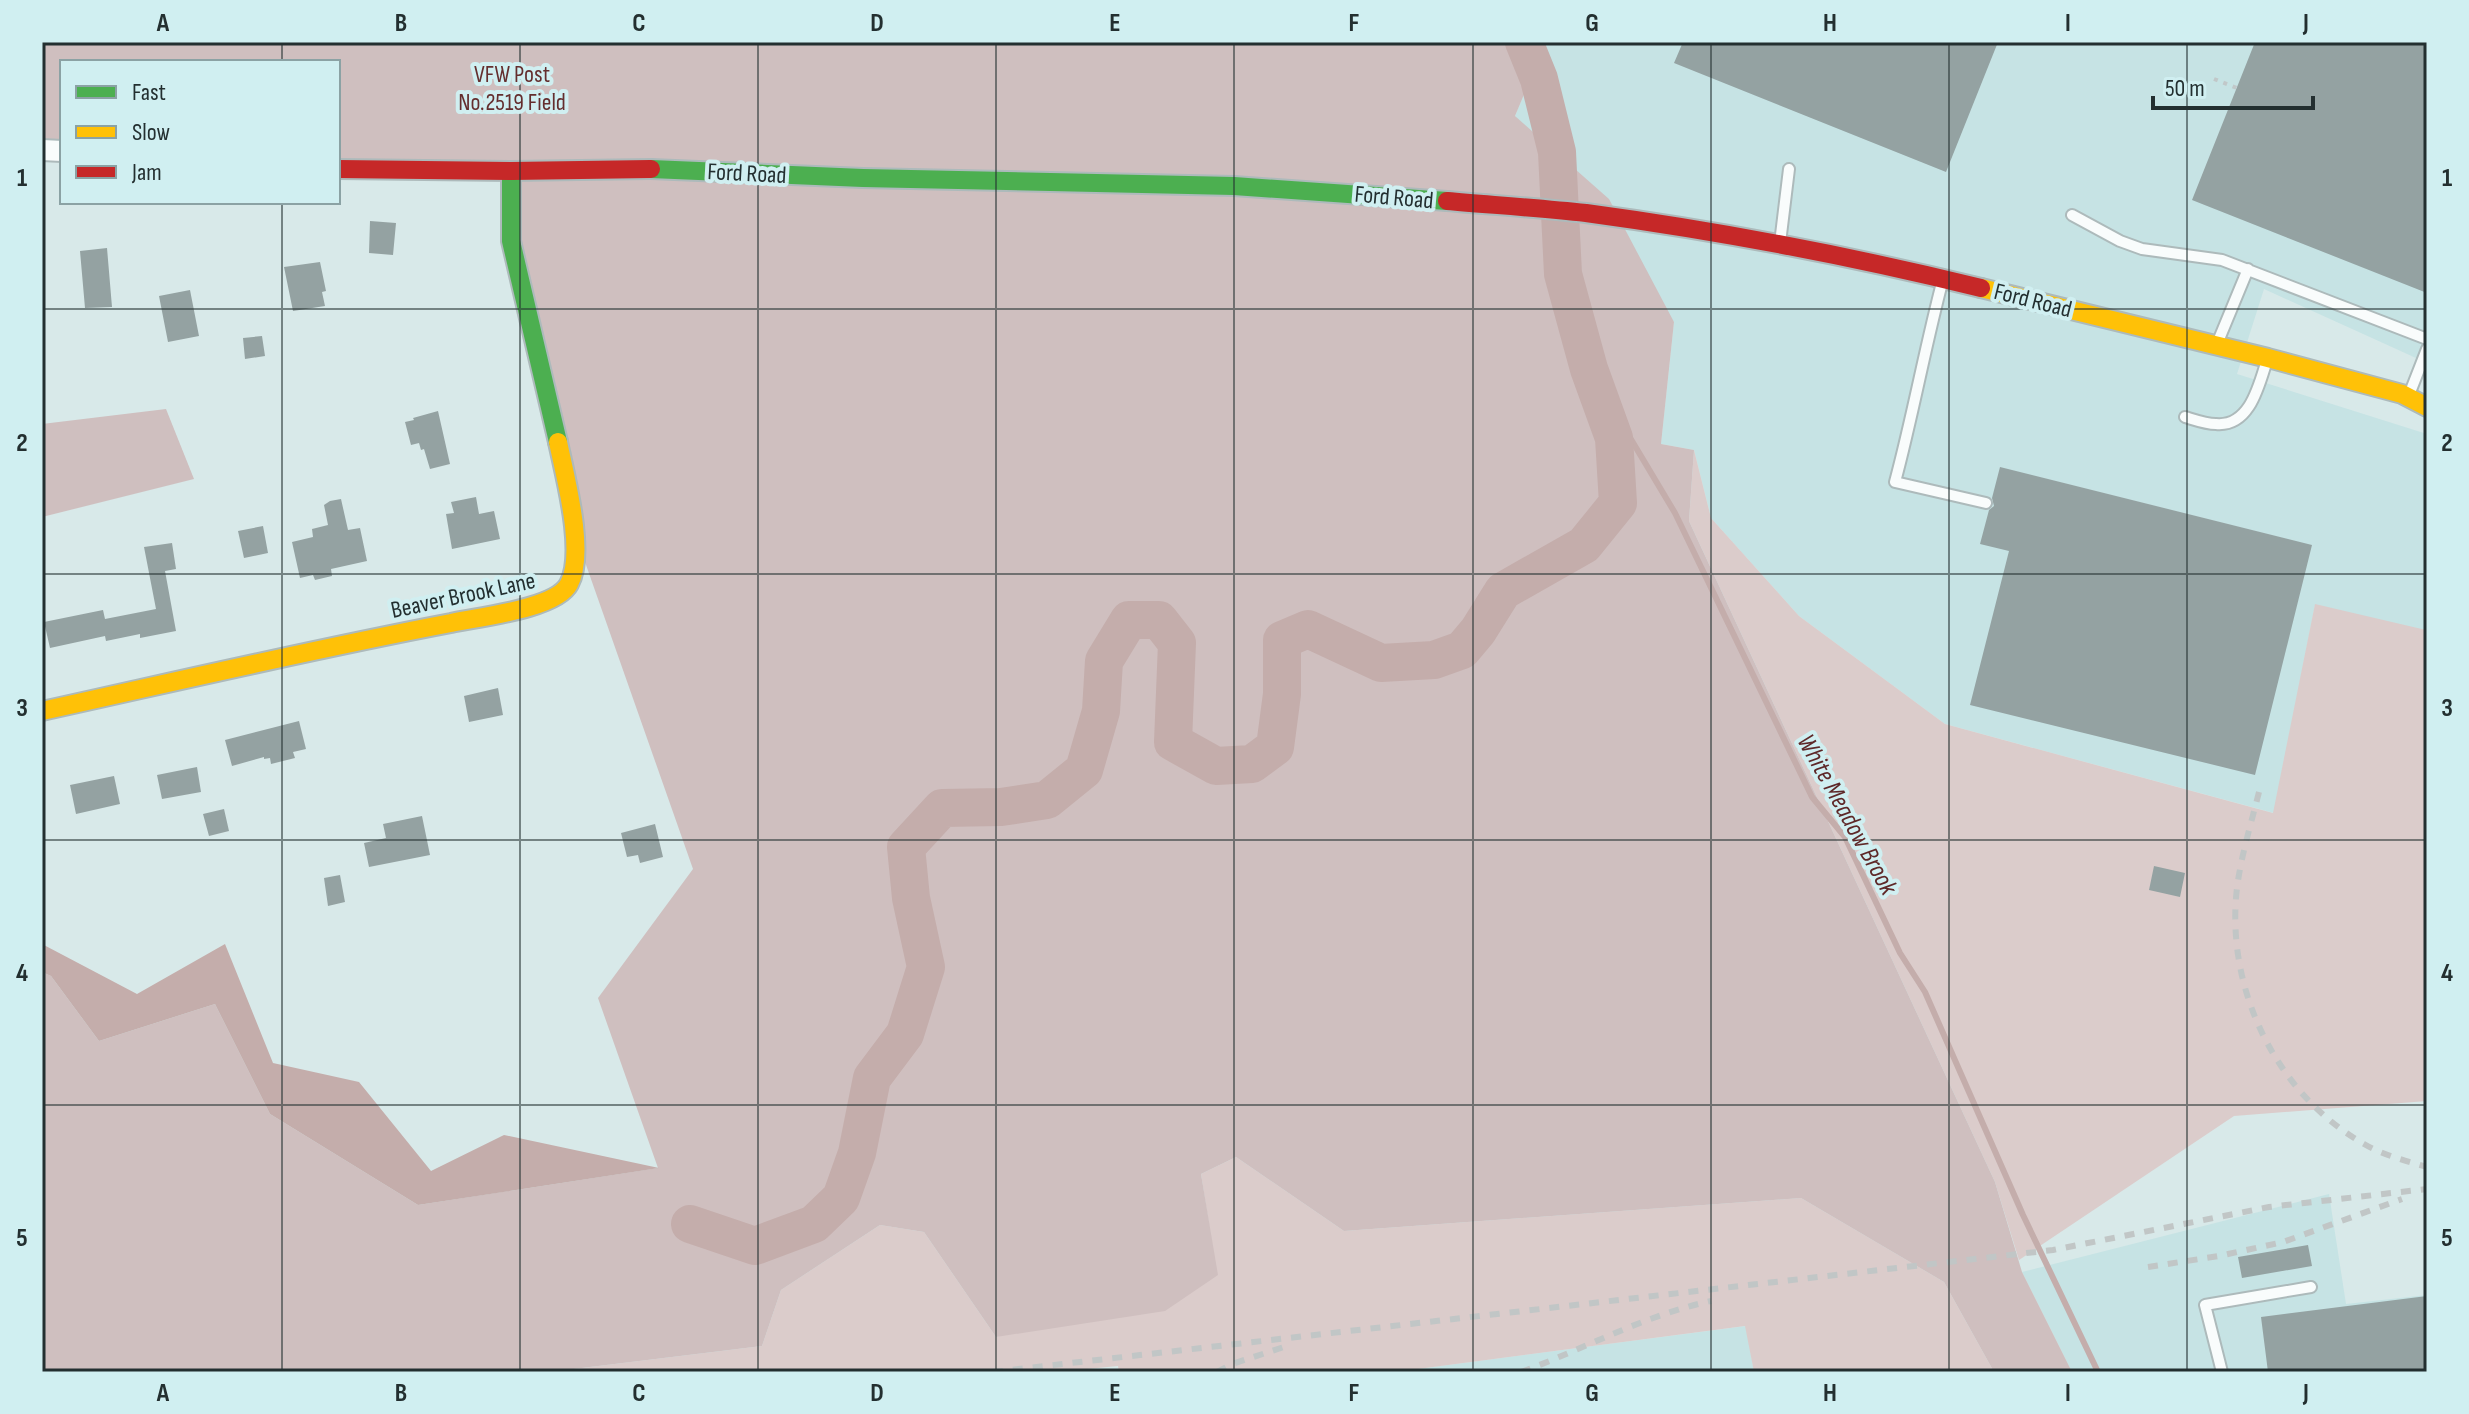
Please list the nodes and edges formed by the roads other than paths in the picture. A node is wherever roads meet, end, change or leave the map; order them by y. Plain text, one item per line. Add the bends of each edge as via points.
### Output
1 (340, 169) edge
2 (1789, 169) dead end
3 (511, 171) junction
4 (2072, 215) dead end
5 (1780, 245) junction
6 (2248, 269) junction
7 (1943, 278) junction
8 (2427, 339) edge
9 (2216, 345) junction
10 (2427, 349) edge
11 (2268, 358) junction
12 (2408, 397) junction
13 (2427, 407) edge
14 (2185, 417) dead end
15 (1986, 503) dead end
16 (42, 711) edge
17 (2311, 1287) dead end
18 (2222, 1372) edge

1 - 3 street, Ford Road
2 - 5 lane
3 - 5 street, Ford Road via 641,169 1234,186 1583,213
3 - 16 street, Beaver Brook Lane via 511,241 565,474 577,553 569,585 554,600 521,609
4 - 6 lane via 2142,249 2222,260
5 - 7 street, Ford Road
6 - 8 lane
6 - 9 lane
7 - 9 street, Ford Road
7 - 15 lane via 1895,482
9 - 11 street, Ford Road
10 - 12 lane
11 - 12 street, Ford Road
11 - 14 lane via 2255,397 2242,416 2218,425
12 - 13 street, Ford Road
17 - 18 lane via 2205,1305

